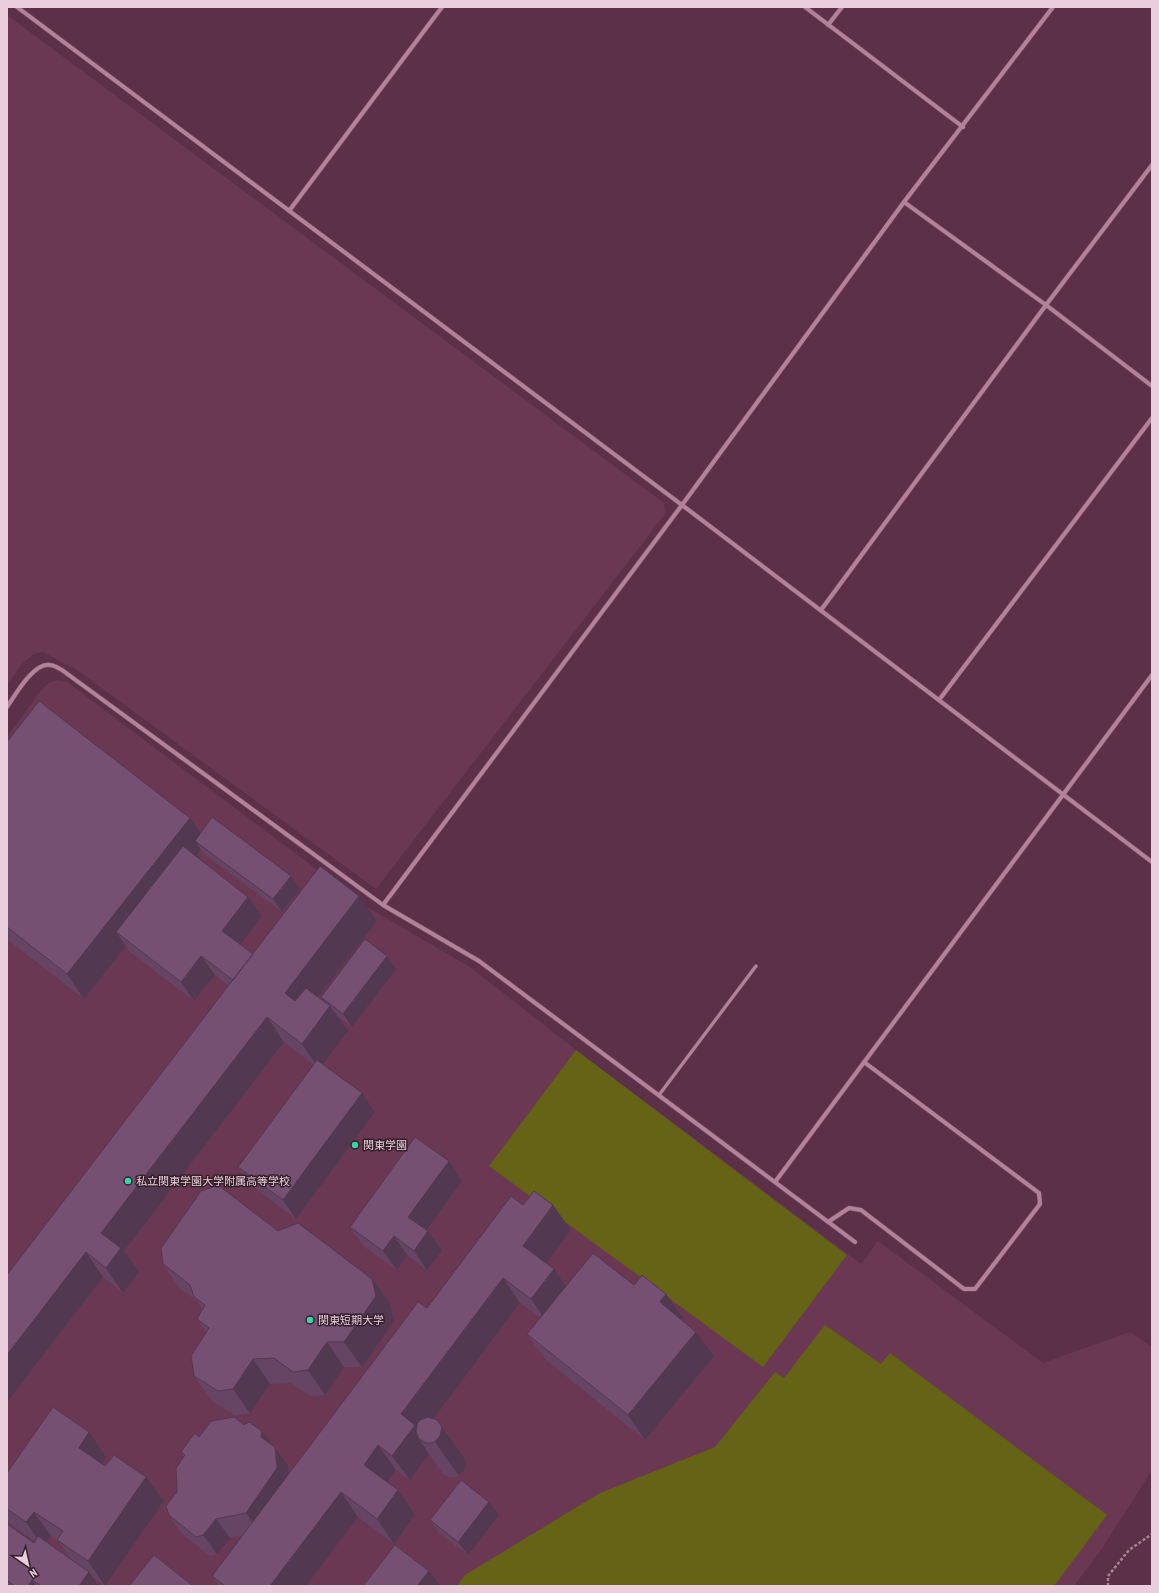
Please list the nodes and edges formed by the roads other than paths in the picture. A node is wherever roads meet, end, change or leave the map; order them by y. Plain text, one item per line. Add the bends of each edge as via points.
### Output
1 (17, 7) edge
2 (442, 7) edge
3 (805, 7) edge
4 (842, 7) edge
5 (1053, 7) edge
6 (828, 25) junction
7 (963, 127) junction
8 (1152, 165) edge
9 (904, 202) junction
10 (289, 212) junction
11 (1046, 305) junction
12 (1152, 386) edge
13 (1152, 418) edge
14 (682, 505) junction
15 (821, 610) junction
16 (1152, 675) edge
17 (939, 700) junction
18 (7, 707) edge
19 (1064, 794) junction
20 (1152, 862) edge
21 (383, 905) junction
22 (756, 966) dead end
23 (864, 1062) junction
24 (659, 1095) junction
25 (775, 1182) junction
26 (828, 1222) junction
27 (855, 1242) dead end

1 - 10 street
2 - 10 street
3 - 6 street
4 - 6 street
5 - 7 street
6 - 7 street
7 - 9 street
8 - 11 street
9 - 11 street
9 - 14 street
10 - 14 street
11 - 12 street
11 - 15 street
13 - 17 street
14 - 15 street
14 - 21 street
15 - 17 street
16 - 19 street
17 - 19 street
18 - 21 street via 33,671 50,665 62,670
19 - 20 street
19 - 23 street
21 - 24 street via 479,961
22 - 24 lane
23 - 25 street
23 - 26 street via 1039,1193 1040,1204 975,1289 964,1289 861,1210 848,1208
24 - 25 street
25 - 26 street
26 - 27 street

